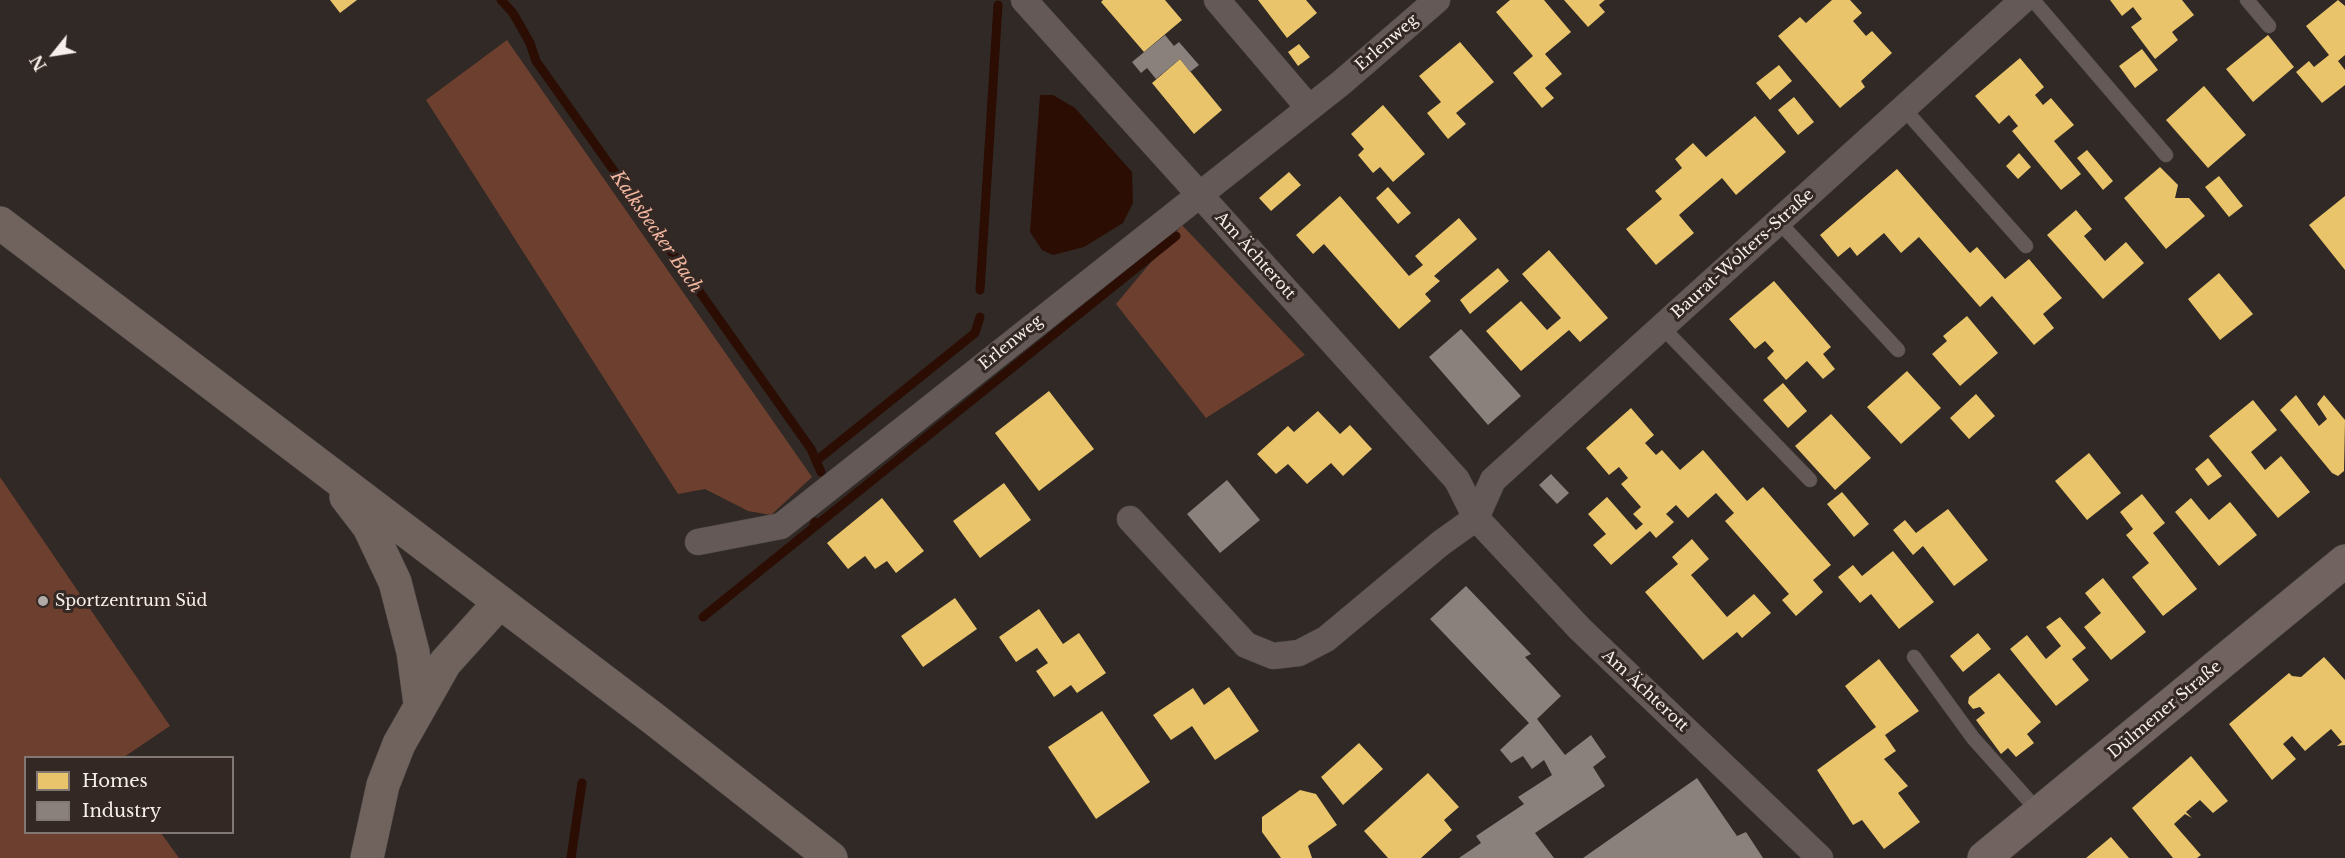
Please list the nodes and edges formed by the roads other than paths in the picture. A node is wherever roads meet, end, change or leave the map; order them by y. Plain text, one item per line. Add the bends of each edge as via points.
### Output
1 (1024, 0) edge
2 (1216, 0) edge
3 (1437, 0) edge
4 (2023, 0) edge
5 (2033, 0) edge
6 (2247, 0) edge
7 (2269, 26) dead end
8 (1309, 108) junction
9 (1904, 109) junction
10 (2166, 155) dead end
11 (1198, 194) junction
12 (1779, 222) junction
13 (0, 223) edge
14 (2026, 246) dead end
15 (1662, 327) junction
16 (1898, 350) dead end
17 (326, 470) junction
18 (1810, 480) dead end
19 (1476, 518) junction
20 (1130, 519) dead end
21 (698, 542) dead end
22 (2345, 561) edge
23 (500, 602) junction
24 (1914, 657) dead end
25 (420, 704) junction
26 (2040, 814) junction
27 (367, 858) edge
28 (831, 858) edge
29 (1820, 858) edge
30 (1984, 858) edge

1 - 11 street, Am Ächterott
2 - 8 street
3 - 8 street, Erlenweg
4 - 9 street, Baurat-Wolters-Straße
5 - 10 lane
6 - 7 lane
8 - 11 street, Erlenweg
9 - 12 street, Baurat-Wolters-Straße
9 - 14 lane
11 - 19 street, Am Ächterott via 1457,480
11 - 21 street, Erlenweg via 781,525
12 - 15 street, Baurat-Wolters-Straße
12 - 16 lane
13 - 17 main road
15 - 18 lane
15 - 19 street, Baurat-Wolters-Straße via 1493,480
17 - 23 main road
17 - 25 main road via 369,527 395,582 413,652
19 - 20 street via 1326,639 1299,652 1273,656 1246,645
19 - 29 street, Am Ächterott via 1580,629
22 - 26 street, Dülmener Straße
23 - 25 main road via 445,663
23 - 28 main road
24 - 26 lane via 1973,738
25 - 27 main road via 383,785
26 - 30 street, Dülmener Straße

